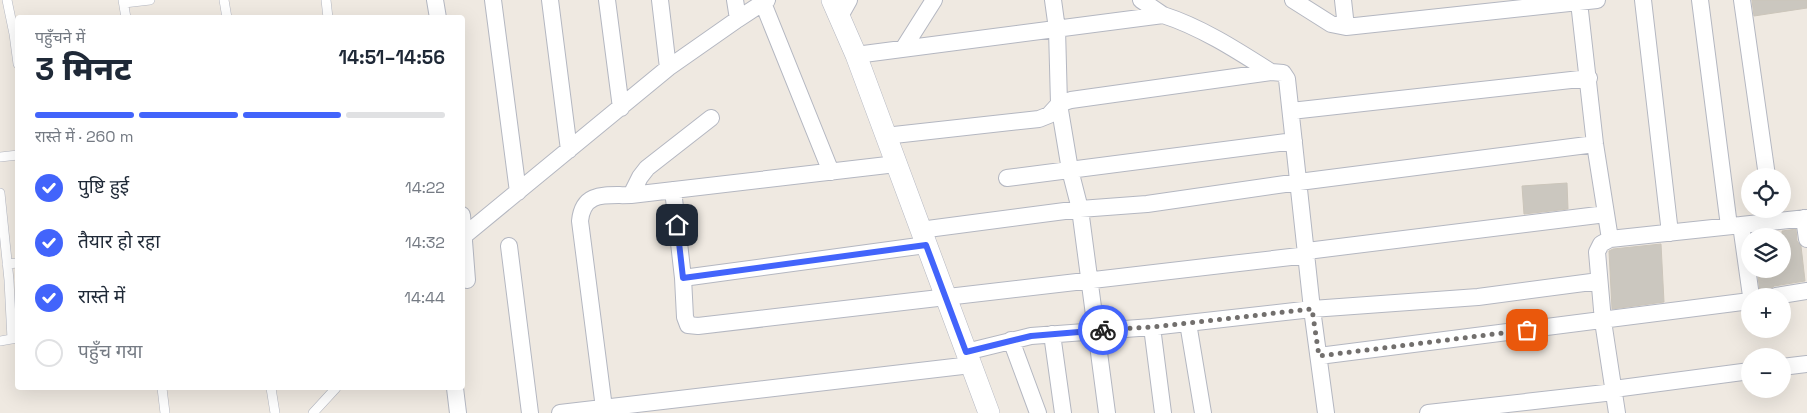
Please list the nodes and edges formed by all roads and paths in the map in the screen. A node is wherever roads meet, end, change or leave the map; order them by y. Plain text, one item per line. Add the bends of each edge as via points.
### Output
1 (7, 0) edge
2 (150, 0) edge
3 (224, 0) edge
4 (326, 0) edge
5 (435, 0) edge
6 (493, 0) edge
7 (550, 0) edge
8 (607, 0) edge
9 (660, 0) edge
10 (735, 0) edge
11 (934, 0) edge
12 (1052, 0) edge
13 (1141, 0) edge
14 (1293, 0) edge
15 (1343, 0) edge
16 (1597, 0) edge
17 (1643, 0) edge
18 (1700, 0) edge
19 (1742, 0) edge
20 (123, 2) edge
21 (765, 2) edge
22 (1579, 2) junction
23 (840, 5) edge
24 (125, 15) edge
25 (226, 15) edge
26 (328, 15) edge
27 (438, 15) edge
28 (1163, 16) junction
29 (738, 19) junction
30 (1346, 27) junction
31 (1057, 29) junction
32 (15, 42) edge
33 (903, 49) junction
34 (856, 56) junction
35 (668, 68) junction
36 (1272, 72) junction
37 (1589, 78) junction
38 (1059, 104) junction
39 (620, 108) junction
40 (1291, 111) junction
41 (712, 118) dead end
42 (885, 136) junction
43 (1294, 141) junction
44 (1595, 144) junction
45 (569, 150) junction
46 (15, 155) edge
47 (0, 157) edge
48 (896, 164) junction
49 (1767, 168) edge
50 (1070, 170) junction
51 (831, 172) junction
52 (1007, 178) dead end
53 (1299, 182) junction
54 (673, 190) junction
55 (518, 192) junction
56 (0, 193) edge
57 (631, 195) junction
58 (1080, 209) junction
59 (1606, 214) junction
60 (1791, 217) edge
61 (1763, 218) edge
62 (1806, 218) edge
63 (1735, 226) junction
64 (1670, 233) junction
65 (465, 235) joint
66 (923, 238) junction
67 (1610, 239) junction
68 (1807, 239) edge
69 (509, 246) dead end
70 (1307, 253) junction
71 (5, 258) edge
72 (683, 278) junction
73 (467, 280) dead end
74 (1089, 281) junction
75 (1599, 281) junction
76 (1749, 288) edge
77 (1807, 291) edge
78 (1791, 294) edge
79 (946, 297) junction
80 (1741, 302) edge
81 (1312, 309) junction
82 (1602, 321) junction
83 (1188, 323) junction
84 (1152, 327) junction
85 (1096, 331) junction
86 (1052, 334) junction
87 (15, 339) edge
88 (0, 340) edge
89 (1011, 340) junction
90 (1319, 356) junction
91 (969, 359) junction
92 (1807, 364) edge
93 (1791, 366) edge
94 (1741, 372) edge
95 (162, 390) edge
96 (271, 390) edge
97 (334, 390) edge
98 (455, 390) edge
99 (1614, 390) junction
100 (604, 408) junction
101 (165, 413) edge
102 (275, 413) edge
103 (313, 413) edge
104 (458, 413) edge
105 (530, 413) edge
106 (560, 413) edge
107 (989, 413) edge
108 (1038, 413) edge
109 (1063, 413) edge
110 (1107, 413) edge
111 (1163, 413) edge
112 (1203, 413) edge
113 (1326, 413) edge
114 (1428, 413) edge
115 (1616, 413) edge

1 - 32 lane
2 - 20 lane
3 - 25 lane
4 - 26 lane
5 - 27 street
6 - 55 street
7 - 45 street
8 - 39 street
9 - 35 street
10 - 29 street
11 - 33 street
12 - 31 street
13 - 28 street
14 - 30 street via 1331,24
15 - 30 street
16 - 22 street
17 - 64 street
18 - 63 street
19 - 49 street
20 - 24 lane
21 - 29 street
21 - 51 street
22 - 30 street
22 - 37 street
23 - 34 street
28 - 31 street
28 - 36 street via 1210,36
29 - 35 street
31 - 33 street
31 - 38 street
33 - 34 street
34 - 42 street
35 - 39 street
36 - 38 street
36 - 40 street via 1283,73 1287,79
37 - 40 street
37 - 44 street
38 - 42 street via 1049,115 1039,119
38 - 50 street
39 - 45 street
40 - 43 street
41 - 57 street via 647,168
42 - 48 street
43 - 50 street
43 - 53 street
44 - 53 street
44 - 59 street
45 - 55 street
46 - 47 lane
48 - 51 street
48 - 66 street
50 - 52 street
50 - 58 street
51 - 54 street
53 - 58 street via 1146,204
53 - 70 street
54 - 57 street
54 - 72 street
55 - 65 street
56 - 71 lane
57 - 100 street via 596,197 587,201 581,210
58 - 66 street
58 - 74 street
59 - 67 street
59 - 70 street
60 - 62 street
61 - 63 street
62 - 68 street
63 - 64 street
63 - 76 street
64 - 67 street
65 - 73 street
66 - 72 street
66 - 79 street
67 - 75 street via 1601,244 1597,252
69 - 105 street
70 - 74 street
70 - 81 street
71 - 87 lane
72 - 79 street via 685,317 688,325 698,326
74 - 79 street
74 - 85 street
75 - 81 street via 1478,297
75 - 82 street
77 - 78 street
79 - 91 street
80 - 82 street
81 - 83 street
81 - 90 street
82 - 90 street
82 - 99 street
83 - 84 street
83 - 112 street
84 - 85 street
84 - 111 street
85 - 86 street
85 - 110 street
86 - 89 street
86 - 109 street
87 - 88 lane
89 - 91 street
89 - 108 street
90 - 113 street
91 - 100 street
91 - 107 street
92 - 93 street
94 - 99 street
95 - 101 lane
96 - 102 lane
97 - 103 lane
98 - 104 street
99 - 114 street
99 - 115 street
100 - 106 street

